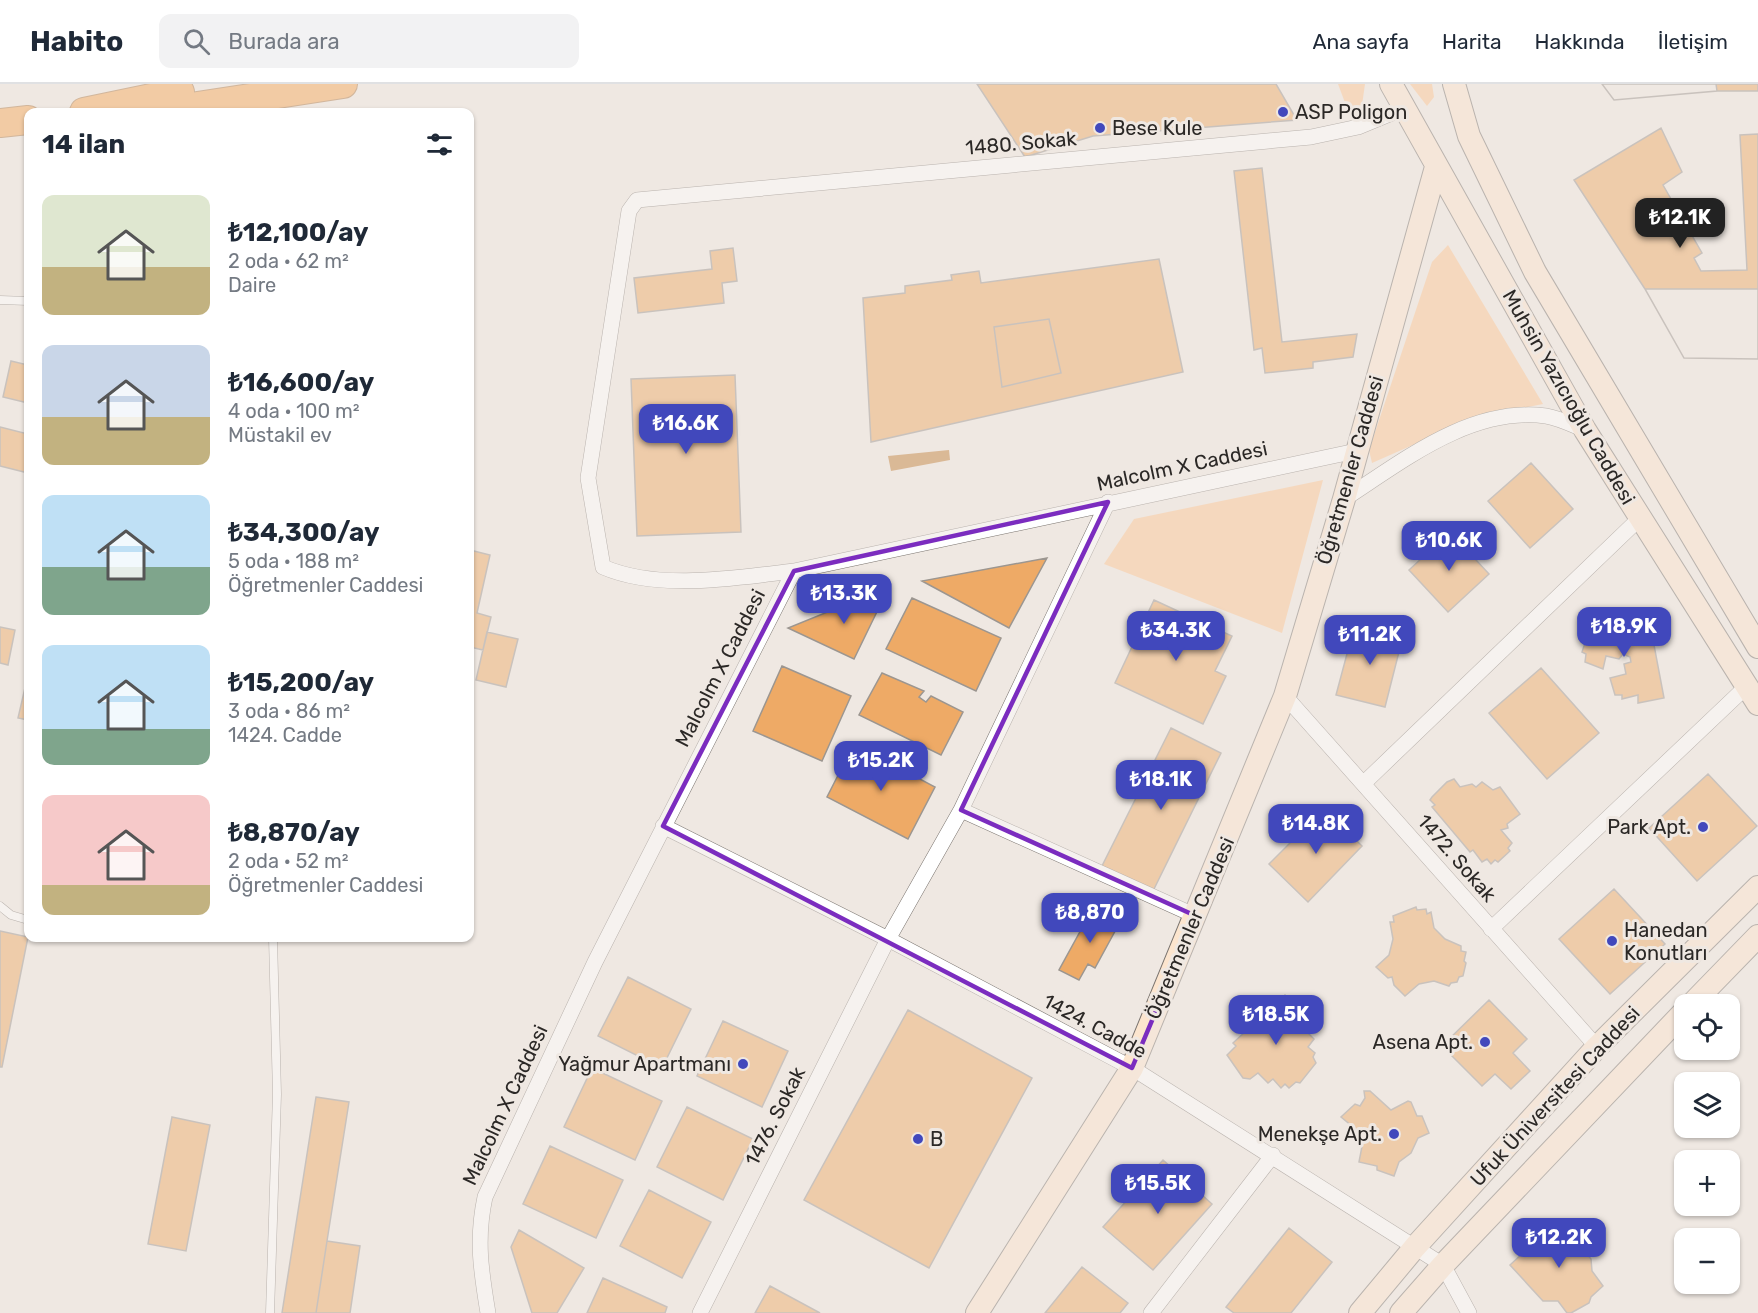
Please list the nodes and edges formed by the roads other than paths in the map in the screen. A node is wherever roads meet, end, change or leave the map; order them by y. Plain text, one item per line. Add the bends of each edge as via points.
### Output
1 (215, 84) edge
2 (343, 84) edge
3 (1390, 84) edge
4 (1454, 84) edge
5 (109, 108) edge
6 (184, 108) edge
7 (1404, 108) junction
8 (24, 120) edge
9 (0, 123) edge
10 (1436, 167) junction
11 (0, 300) edge
12 (24, 301) edge
13 (1585, 430) junction
14 (1356, 451) junction
15 (1344, 499) junction
16 (1108, 502) junction
17 (1640, 518) junction
18 (794, 571) junction
19 (1758, 647) edge
20 (1753, 695) edge
21 (1285, 696) junction
22 (1364, 783) junction
23 (961, 810) junction
24 (663, 826) junction
25 (1758, 887) edge
26 (0, 906) edge
27 (1196, 916) junction
28 (24, 919) edge
29 (1491, 929) junction
30 (1758, 936) edge
31 (888, 939) junction
32 (273, 942) edge
33 (1703, 994) edge
34 (1674, 1022) edge
35 (1597, 1047) junction
36 (1132, 1068) junction
37 (1273, 1155) junction
38 (1415, 1247) junction
39 (1443, 1265) junction
40 (270, 1313) edge
41 (488, 1313) edge
42 (700, 1313) edge
43 (977, 1313) edge
44 (1151, 1313) edge
45 (1360, 1313) edge
46 (1401, 1313) edge
47 (1469, 1313) edge

1 - 5 highway
2 - 6 highway
3 - 7 main road, Muhsin Yazıcıoğlu Caddesi
4 - 19 main road, Muhsin Yazıcıoğlu Caddesi via 1469,136 1535,272
7 - 10 main road, Muhsin Yazıcıoğlu Caddesi
7 - 18 street, 1480. Sokak via 1358,127 1311,137 637,200 629,211 588,478 603,567 644,579 724,579
8 - 9 highway
10 - 13 main road, Muhsin Yazıcıoğlu Caddesi
10 - 14 main road, Öğretmenler Caddesi
11 - 12 lane
13 - 15 street via 1547,416 1498,417 1468,426 1431,445
13 - 17 main road, Muhsin Yazıcıoğlu Caddesi
14 - 15 main road, Öğretmenler Caddesi
14 - 16 street, Malcolm X Caddesi
15 - 21 main road, Öğretmenler Caddesi
16 - 18 street, Malcolm X Caddesi
16 - 23 street, 1476. Sokak
17 - 20 main road, Muhsin Yazıcıoğlu Caddesi
17 - 22 street
18 - 24 street, Malcolm X Caddesi
20 - 29 street
21 - 22 street, 1472. Sokak
21 - 27 main road, Öğretmenler Caddesi
22 - 29 street, 1472. Sokak
23 - 27 street
23 - 31 street, 1476. Sokak
24 - 31 street, 1424. Cadde
24 - 41 street, Malcolm X Caddesi via 485,1197 479,1227
25 - 35 main road, Ufuk Üniversitesi Caddesi
26 - 28 lane
27 - 36 main road, Öğretmenler Caddesi
29 - 35 street, 1472. Sokak
30 - 33 main road
31 - 36 street, 1424. Cadde
31 - 42 street, 1476. Sokak
32 - 40 lane via 277,1094
34 - 39 main road, Ufuk Üniversitesi Caddesi
35 - 38 main road, Ufuk Üniversitesi Caddesi
36 - 37 street, 1424. Cadde
36 - 43 main road, Öğretmenler Caddesi
37 - 38 street, 1424. Cadde
37 - 44 street
38 - 39 street, 1424. Cadde
38 - 45 main road, Ufuk Üniversitesi Caddesi
39 - 46 main road, Ufuk Üniversitesi Caddesi
39 - 47 street, 1424. Cadde

